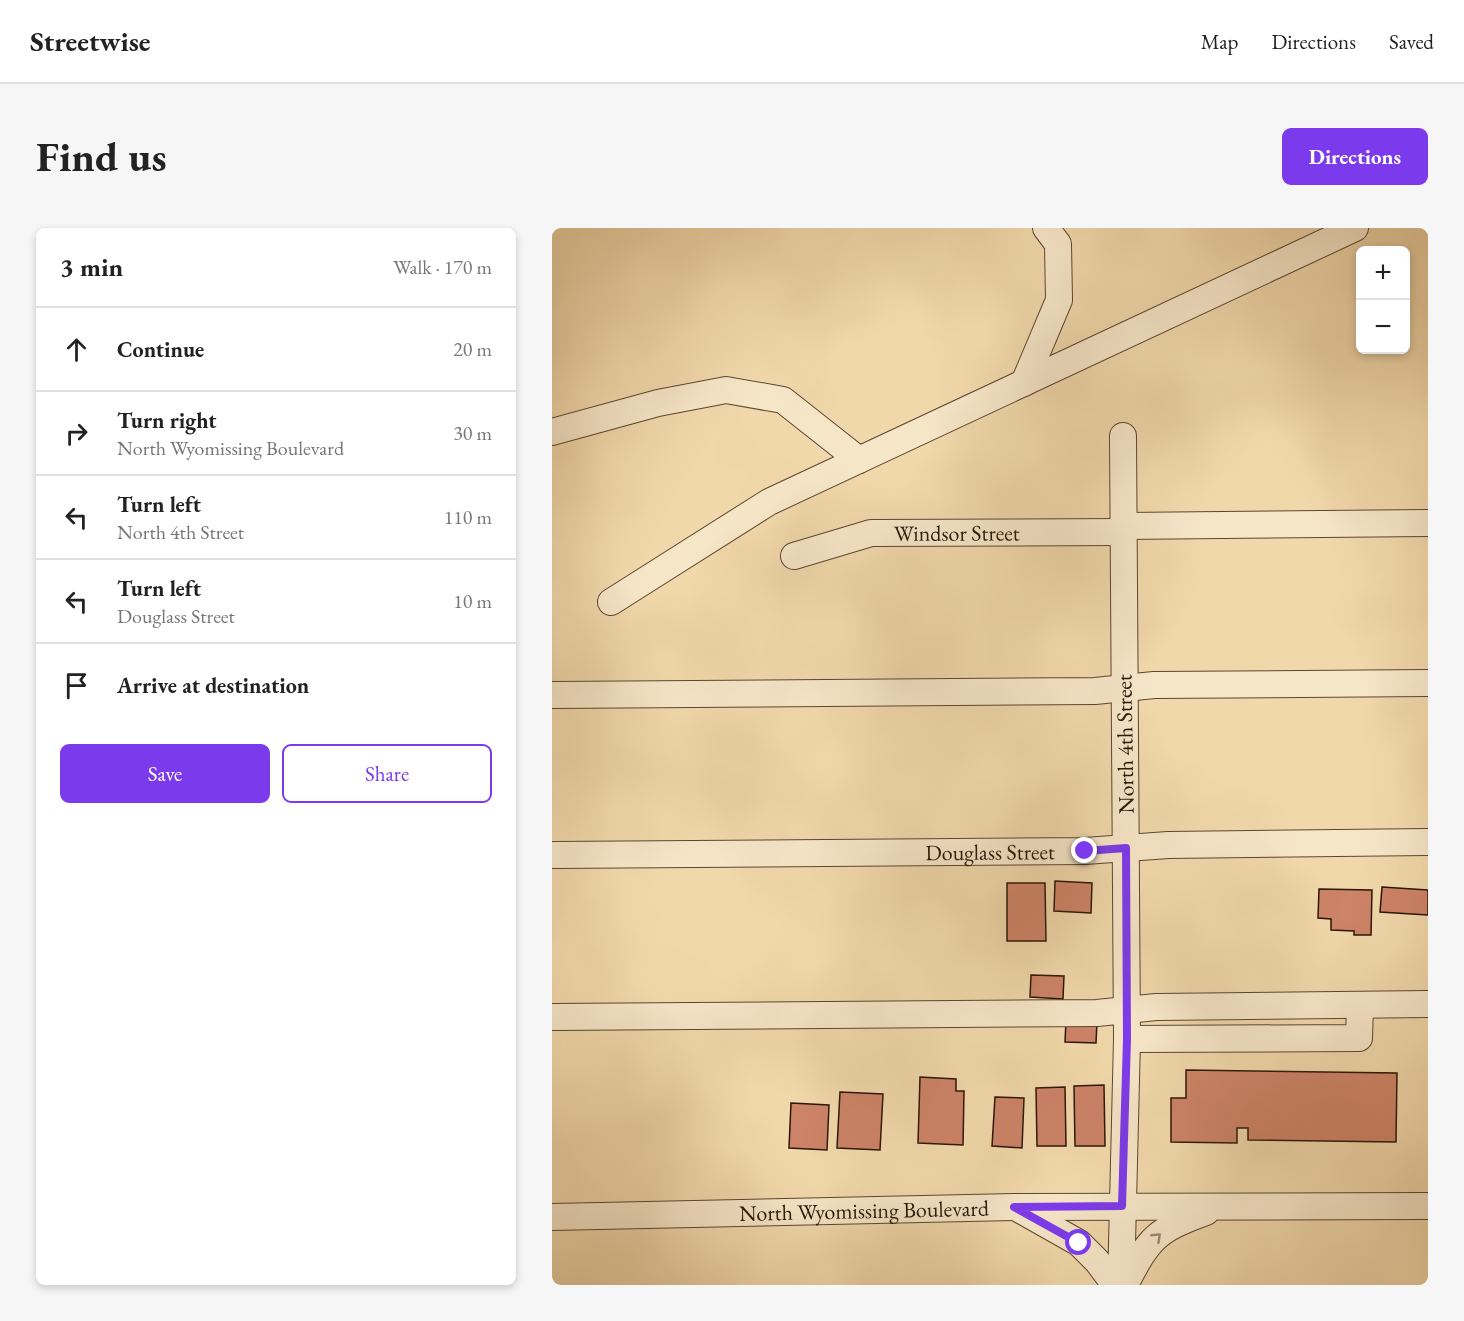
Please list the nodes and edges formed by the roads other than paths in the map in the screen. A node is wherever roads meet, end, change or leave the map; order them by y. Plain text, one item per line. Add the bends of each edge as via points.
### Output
1 (1046, 228) edge
2 (1355, 228) edge
3 (1024, 383) junction
4 (552, 432) edge
5 (1123, 436) dead end
6 (859, 460) junction
7 (1428, 523) edge
8 (1123, 529) junction
9 (794, 556) dead end
10 (611, 602) dead end
11 (1428, 683) edge
12 (1125, 688) junction
13 (552, 695) edge
14 (1428, 842) edge
15 (1126, 848) junction
16 (552, 855) edge
17 (1428, 1004) edge
18 (1360, 1005) junction
19 (1127, 1010) junction
20 (552, 1017) edge
21 (1127, 1039) junction
22 (1122, 1206) junction
23 (1220, 1206) junction
24 (1428, 1206) edge
25 (1014, 1207) junction
26 (552, 1217) edge
27 (1115, 1285) edge
28 (1123, 1285) edge

1 - 3 street via 1058,244 1059,300
2 - 3 street
3 - 6 street
4 - 6 street via 658,403 726,390 783,400
5 - 8 street, North 4th Street
6 - 10 street via 769,502
7 - 8 street, Windsor Street
8 - 9 street, Windsor Street via 871,533
8 - 12 street, North 4th Street
11 - 12 street
12 - 13 street
12 - 15 street, North 4th Street
14 - 15 street, Douglass Street
15 - 16 street, Douglass Street
15 - 19 street, North 4th Street
17 - 18 street
18 - 19 street
18 - 21 street via 1359,1038
19 - 20 street
19 - 21 street, North 4th Street
21 - 22 street, North 4th Street
22 - 23 street, North Wyomissing Boulevard
22 - 25 street, North Wyomissing Boulevard
22 - 28 street, North 4th Street
23 - 24 street, North Wyomissing Boulevard
28 -> 23 street via 1140,1255 1160,1232
25 - 26 street, North Wyomissing Boulevard
25 - 27 street via 1079,1243

